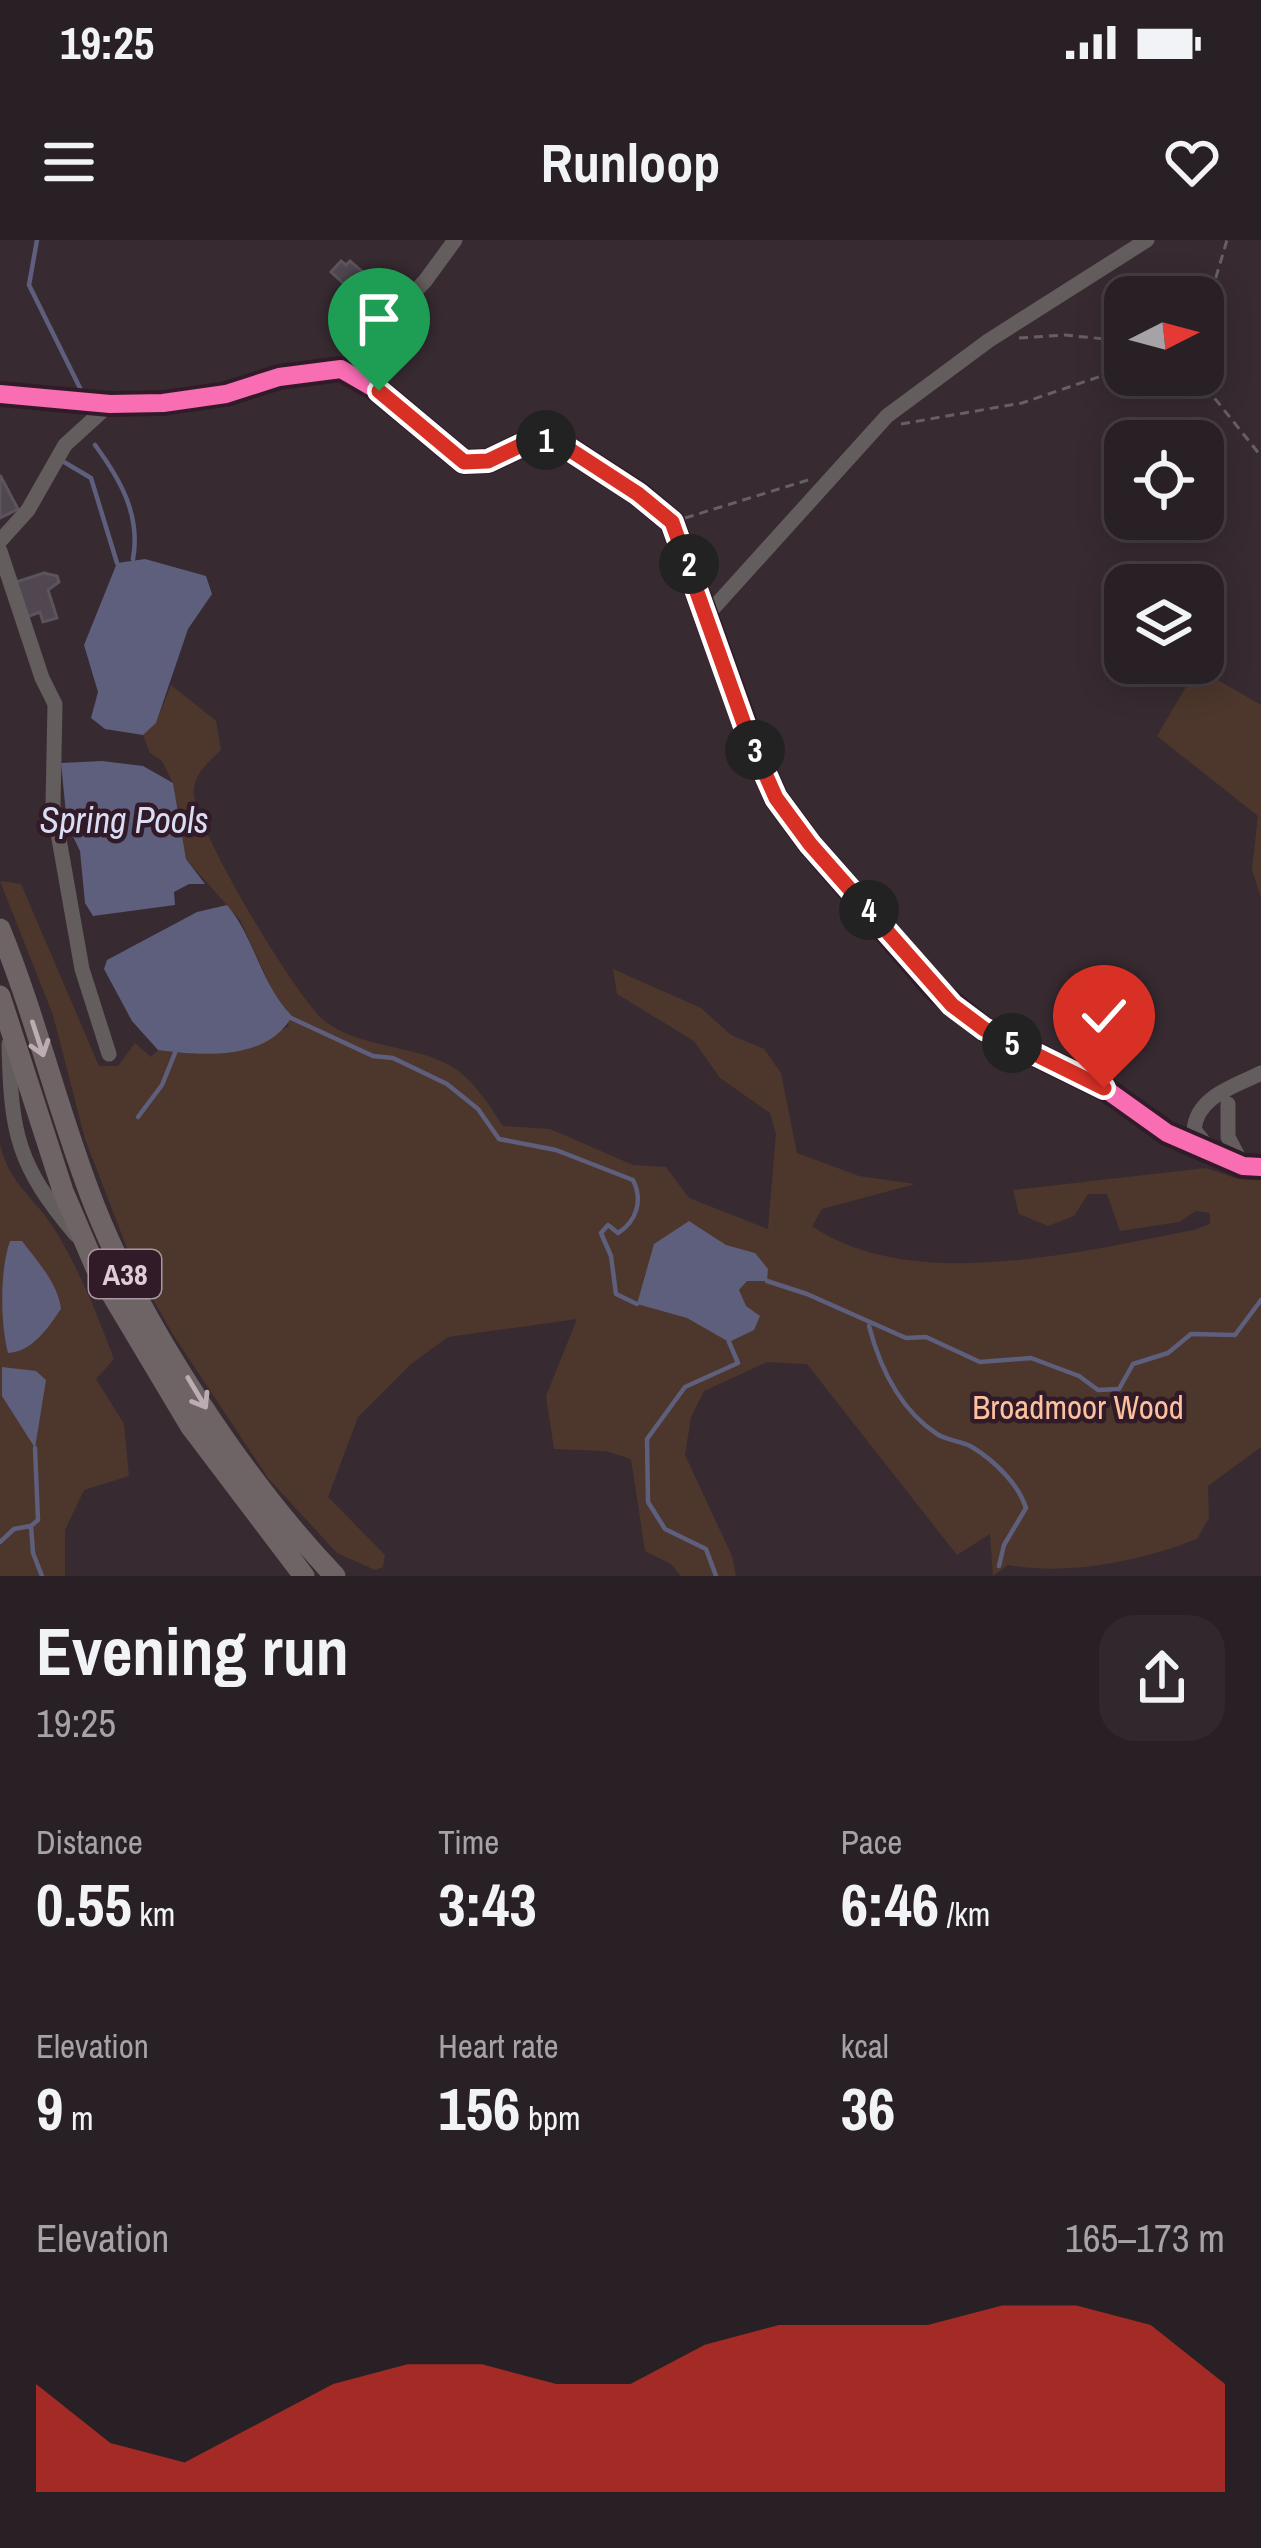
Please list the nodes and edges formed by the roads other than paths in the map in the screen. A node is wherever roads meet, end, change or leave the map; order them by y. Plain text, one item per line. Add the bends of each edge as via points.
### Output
1 (455, 240) edge
2 (1147, 240) edge
3 (341, 369) junction
4 (0, 394) edge
5 (110, 404) junction
6 (0, 541) edge
7 (0, 551) edge
8 (708, 614) junction
9 (0, 928) edge
10 (0, 996) edge
11 (109, 1054) dead end
12 (1261, 1073) edge
13 (1228, 1104) dead end
14 (1214, 1153) junction
15 (1252, 1166) edge
16 (319, 1570) edge
17 (348, 1576) edge

1 - 3 street
2 - 8 street via 988,341 879,426
3 - 5 street via 226,394
3 - 8 street via 464,462 555,440 638,494 672,522
4 - 5 street
5 - 6 street via 65,445
7 - 11 street via 55,704 53,805 82,969
8 - 14 street via 776,798 935,989 984,1029
9 -> 16 highway, A38 via 72,1146 124,1272 209,1414
10 - 16 highway, A38 via 85,1247 191,1427
12 - 14 street via 1197,1112 1194,1130
13 - 15 street via 1228,1137
14 - 15 street
16 - 17 street

